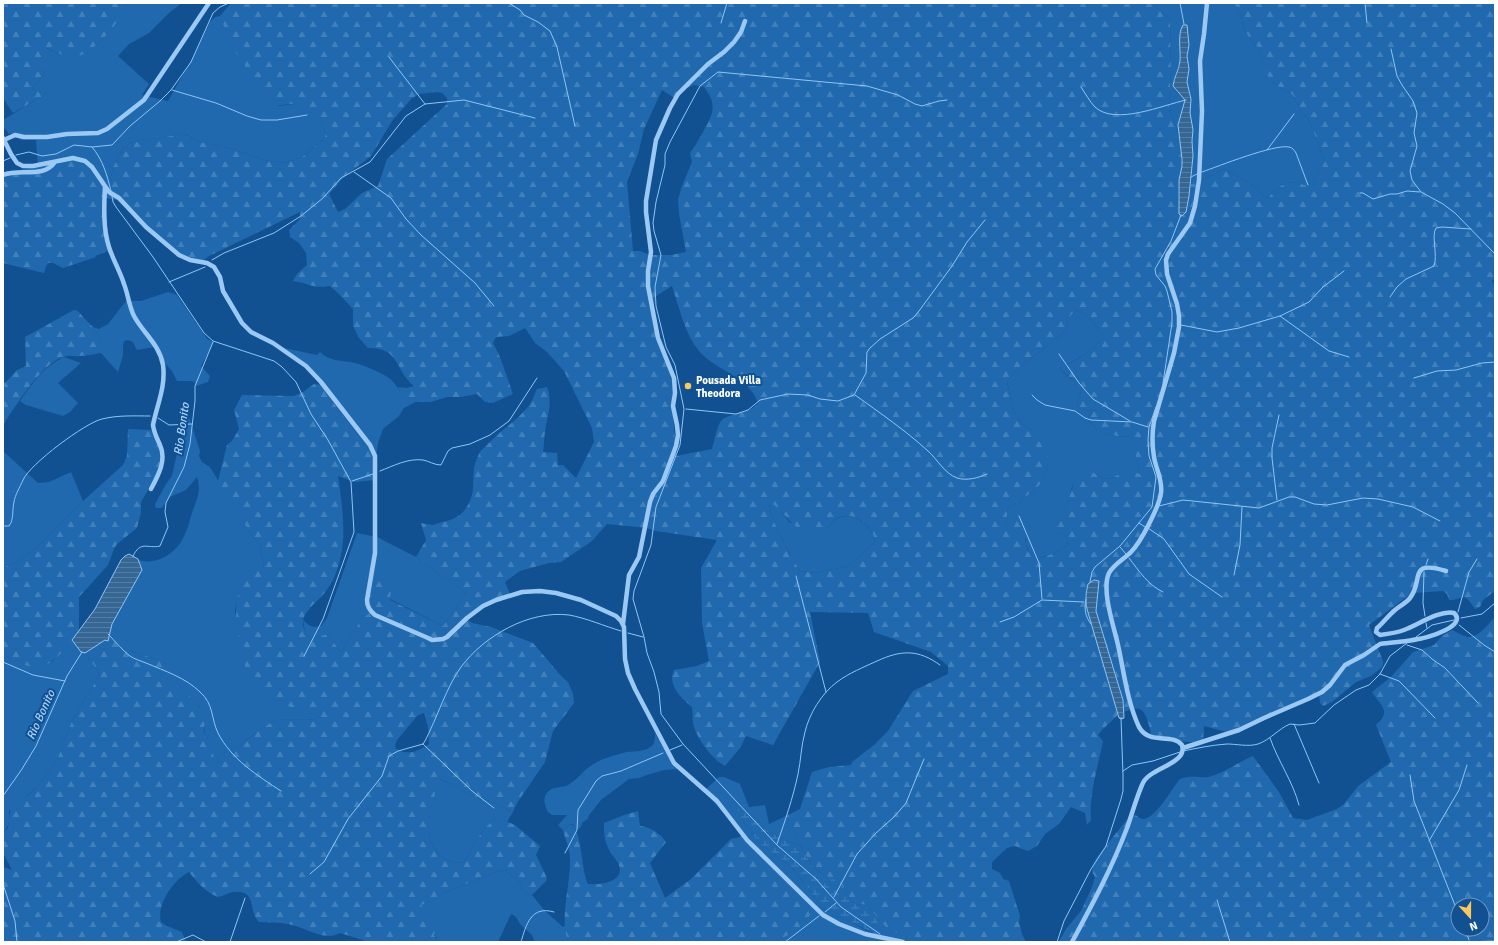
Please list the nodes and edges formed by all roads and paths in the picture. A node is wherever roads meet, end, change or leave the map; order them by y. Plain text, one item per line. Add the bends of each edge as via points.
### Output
1 (209, 3) edge
2 (1207, 3) edge
3 (745, 21) dead end
4 (3, 139) edge
5 (55, 162) junction
6 (3, 175) edge
7 (105, 187) junction
8 (151, 489) dead end
9 (1446, 571) dead end
10 (622, 624) junction
11 (1183, 748) junction
12 (903, 942) edge
13 (1072, 942) edge

1 - 4 street via 144,100 107,129 98,133 47,137 15,135
2 - 11 street via 1200,60 1202,111 1195,206 1190,223 1166,260 1167,274 1179,316 1174,353 1152,432 1161,494 1141,540 1110,572 1107,592 1122,670 1139,727 1148,736 1178,741
3 - 10 street via 734,42 708,64 676,98 656,140 646,201 651,252 648,286 658,338 674,378 673,406 678,435 663,480 650,502 639,557 629,575
4 - 5 street via 20,165 28,167
5 - 6 street via 39,172 14,172
5 - 7 street via 73,158 85,161
7 - 8 street via 108,246 124,283 133,313 157,348 164,367 162,391 153,425 162,448 162,463
7 - 10 street via 179,255 214,267 220,277 223,291 246,328 306,366 370,445 376,461 375,553 367,600 372,612 432,640 443,639 489,603 522,592 540,591 581,600 612,613
9 - 11 street via 1431,567 1420,571 1411,596 1394,610 1376,632 1380,635 1395,633 1447,612 1457,616 1454,625 1418,640 1380,644 1345,664 1322,692 1238,730
10 - 12 street via 628,673 674,763 717,801 747,840 823,915 865,934
11 - 13 street via 1183,752 1176,760 1144,780 1127,829 1106,877

